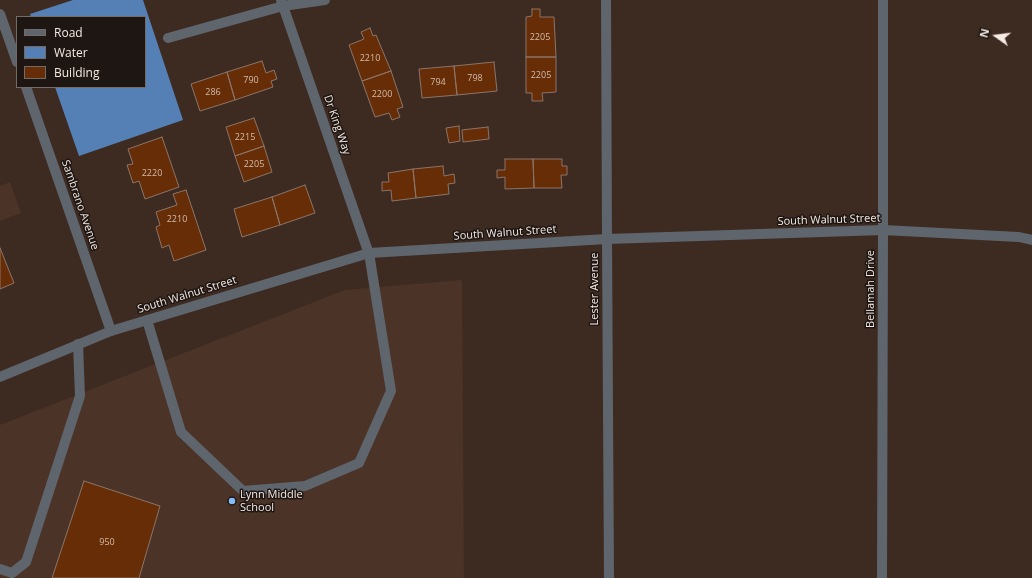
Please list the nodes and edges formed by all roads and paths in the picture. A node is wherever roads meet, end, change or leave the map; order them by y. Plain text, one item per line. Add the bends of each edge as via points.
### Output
1 (325, 0) edge
2 (606, 0) edge
3 (883, 0) edge
4 (282, 3) edge
5 (0, 14) edge
6 (168, 38) dead end
7 (16, 59) edge
8 (26, 88) edge
9 (883, 230) junction
10 (607, 239) junction
11 (1032, 240) edge
12 (370, 255) junction
13 (147, 320) junction
14 (111, 331) junction
15 (78, 344) junction
16 (0, 377) edge
17 (0, 569) edge
18 (609, 578) edge
19 (882, 578) edge

1 - 4 street
2 - 10 street, Lester Avenue
3 - 9 street, Bellamah Drive
4 - 6 street
4 - 12 street, Dr King Way
5 - 7 street
8 - 14 street, Sambrano Avenue
9 - 10 street, South Walnut Street
9 - 11 street, South Walnut Street via 1019,237
9 - 19 street, Bellamah Drive
10 - 12 street, South Walnut Street
10 - 18 street, Lester Avenue
12 - 13 street, South Walnut Street
12 - 13 street, Dr King Way via 391,391 359,463 305,486 243,491 181,432
13 - 14 street, South Walnut Street
14 - 15 street, South Walnut Street
15 - 16 street, South Walnut Street
15 - 17 street via 80,396 26,562 12,573

